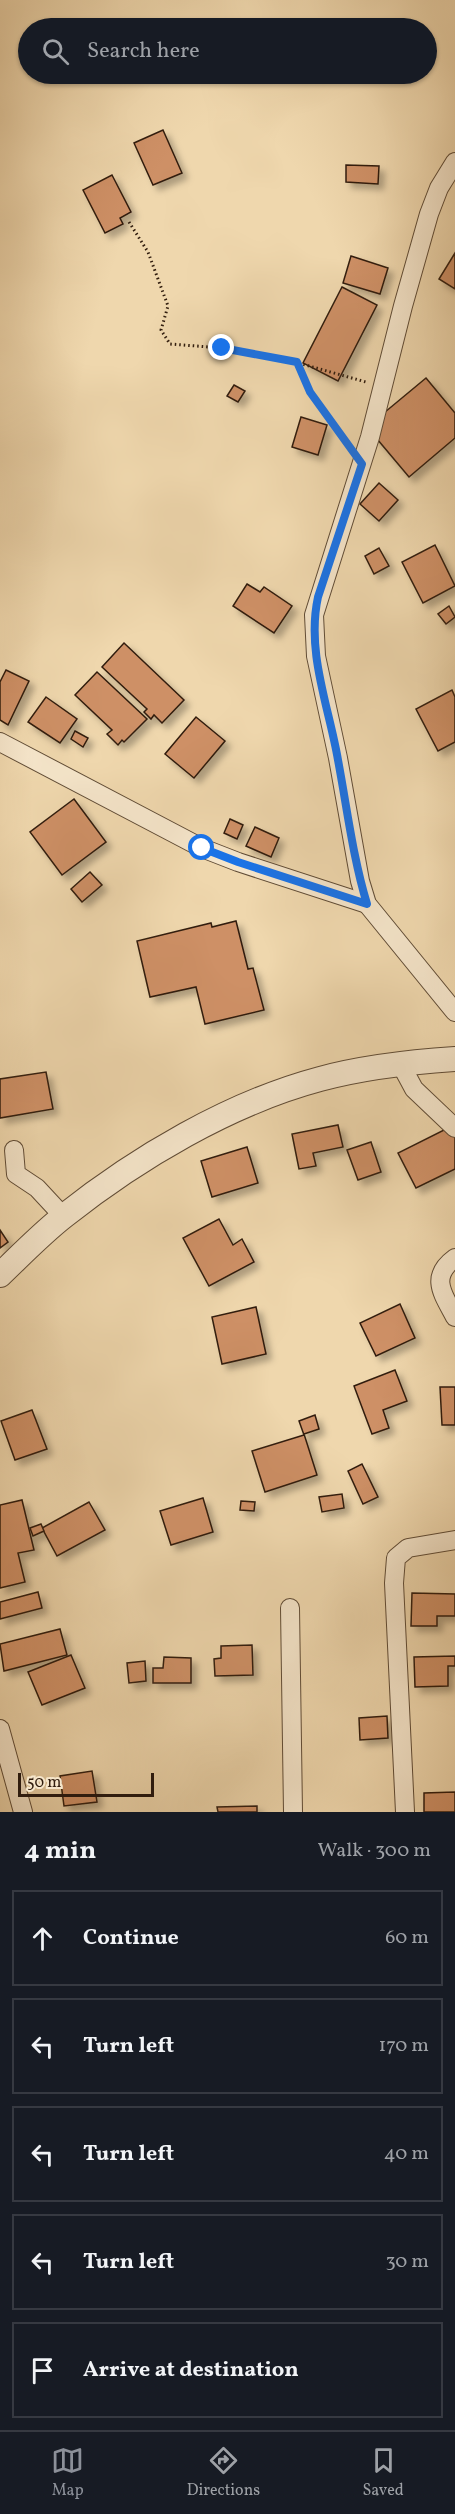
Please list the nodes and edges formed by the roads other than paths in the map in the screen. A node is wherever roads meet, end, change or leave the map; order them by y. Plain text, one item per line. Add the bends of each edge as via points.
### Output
1 (455, 162) edge
2 (0, 742) edge
3 (367, 904) junction
4 (455, 1012) edge
5 (455, 1059) edge
6 (400, 1063) junction
7 (455, 1128) edge
8 (14, 1150) dead end
9 (8, 1173) edge
10 (63, 1216) junction
11 (455, 1258) edge
12 (0, 1275) edge
13 (455, 1317) edge
14 (455, 1540) edge
15 (290, 1608) dead end
16 (0, 1729) edge
17 (23, 1812) edge
18 (293, 1812) edge
19 (405, 1812) edge

1 - 3 street via 429,214 362,464 314,615 320,676
2 - 3 street via 202,848
3 - 4 street
5 - 6 street
6 - 7 street via 414,1089
6 - 10 street via 320,1079 207,1124 141,1161
8 - 9 street
9 - 10 street via 36,1188
10 - 12 street
11 - 13 street via 446,1265 440,1279
14 - 19 street via 408,1548 396,1558
15 - 18 street
16 - 17 street

